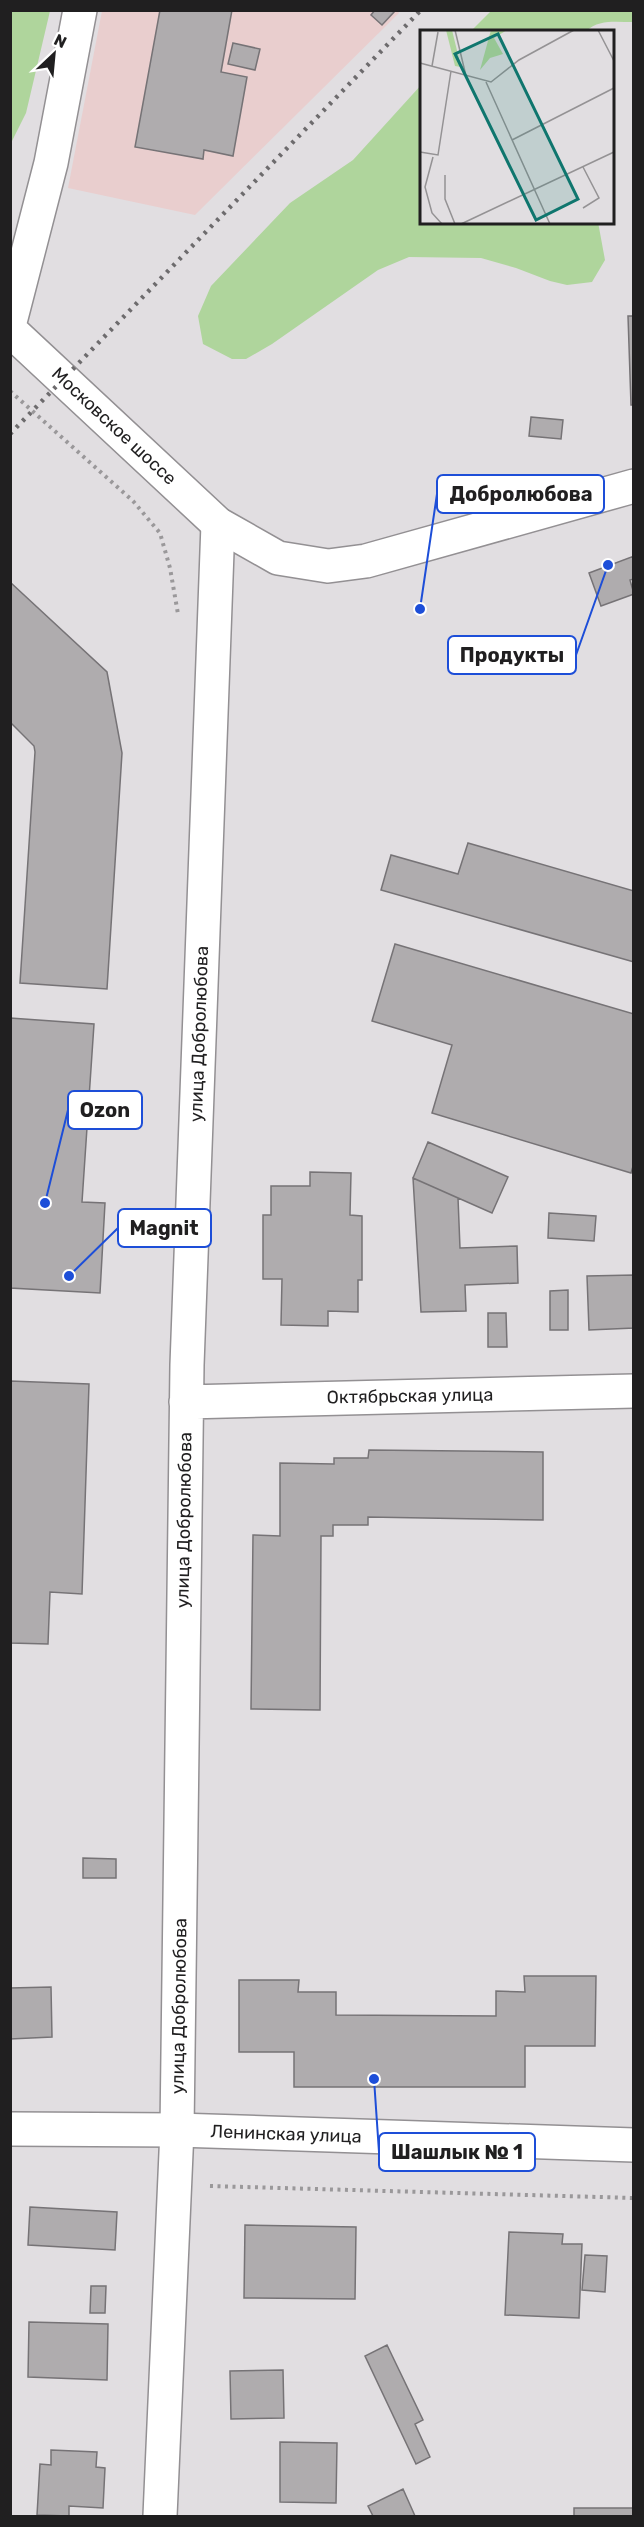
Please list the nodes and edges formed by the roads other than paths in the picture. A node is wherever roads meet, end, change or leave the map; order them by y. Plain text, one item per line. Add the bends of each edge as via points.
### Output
1 (80, 10) edge
2 (10, 322) edge
3 (10, 330) edge
4 (633, 486) edge
5 (218, 524) junction
6 (633, 1391) edge
7 (186, 1402) junction
8 (10, 2129) edge
9 (177, 2130) junction
10 (633, 2145) edge
11 (160, 2517) edge

1 - 2 street via 51,163
3 - 5 street, Московское шоссе
4 - 5 street, Московское шоссе via 366,561 328,566 278,558
5 - 7 street, улица Добролюбова
6 - 7 street, Октябрьская улица
7 - 9 street, улица Добролюбова
8 - 9 street, Ленинская улица
9 - 10 street, Ленинская улица
9 - 11 street, улица Добролюбова

